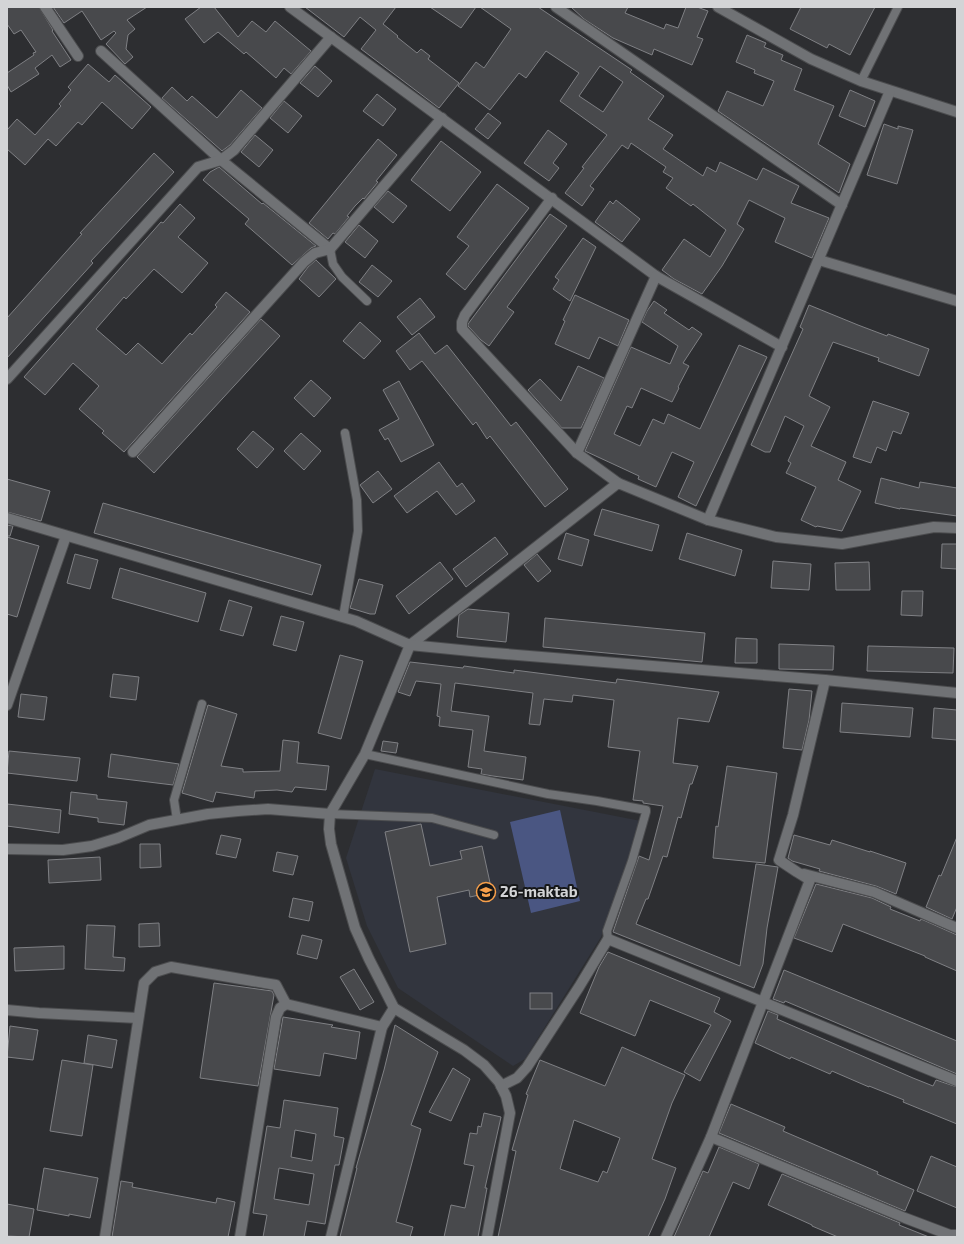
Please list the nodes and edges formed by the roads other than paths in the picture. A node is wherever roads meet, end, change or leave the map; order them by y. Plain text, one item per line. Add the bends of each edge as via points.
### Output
1 (45, 7) edge
2 (290, 7) edge
3 (556, 7) edge
4 (718, 7) edge
5 (898, 7) edge
6 (331, 37) junction
7 (101, 51) dead end
8 (78, 56) dead end
9 (861, 81) junction
10 (890, 91) junction
11 (957, 112) edge
12 (442, 118) junction
13 (221, 160) junction
14 (552, 198) junction
15 (842, 205) junction
16 (330, 249) junction
17 (819, 260) junction
18 (656, 276) junction
19 (366, 301) dead end
20 (957, 301) edge
21 (782, 347) junction
22 (7, 379) edge
23 (345, 433) dead end
24 (133, 452) dead end
25 (577, 453) junction
26 (618, 483) junction
27 (7, 518) edge
28 (708, 520) junction
29 (957, 528) edge
30 (66, 536) junction
31 (342, 617) junction
32 (410, 645) junction
33 (825, 680) junction
34 (957, 693) edge
35 (202, 704) dead end
36 (7, 705) edge
37 (365, 754) junction
38 (330, 814) junction
39 (177, 820) junction
40 (494, 835) dead end
41 (7, 849) edge
42 (797, 872) junction
43 (957, 928) edge
44 (608, 939) junction
45 (763, 1003) junction
46 (286, 1004) junction
47 (394, 1008) junction
48 (7, 1010) edge
49 (138, 1018) junction
50 (382, 1027) junction
51 (957, 1081) edge
52 (501, 1086) junction
53 (711, 1137) junction
54 (957, 1235) edge
55 (104, 1237) edge
56 (240, 1237) edge
57 (331, 1237) edge
58 (487, 1237) edge
59 (666, 1237) edge

1 - 8 street
2 - 6 street
3 - 15 street
4 - 9 street via 810,59
5 - 9 lane
6 - 12 street
6 - 13 street via 234,150
7 - 13 street
9 - 10 street
10 - 11 street
10 - 15 street
12 - 14 street
12 - 16 street
13 - 16 street
13 - 22 street via 198,167
14 - 18 street
14 - 25 street via 465,315 462,329
15 - 17 street
16 - 19 lane via 333,264 342,277
16 - 24 street via 315,253 304,262
17 - 20 street
17 - 21 street
18 - 21 street
18 - 25 street
21 - 28 street
23 - 31 lane via 357,500 358,531
25 - 26 street
26 - 28 street
26 - 32 street
27 - 30 street
28 - 29 street via 776,537 842,544 934,527
30 - 31 street
30 - 36 street
31 - 32 street
32 - 33 street
32 - 37 street
33 - 34 street
33 - 42 street via 793,815 779,860
35 - 39 lane via 174,800
37 - 38 street
37 - 44 lane via 548,794 646,810 632,861 607,931
38 - 39 street via 268,809
38 - 40 lane via 432,818
38 - 47 street via 331,844 355,928
39 - 41 street via 149,825 92,846 63,850
42 - 43 street via 874,892
42 - 45 street via 810,880
44 - 45 street
44 - 52 street via 527,1067 517,1078
45 - 51 street
45 - 53 street
46 - 49 street via 276,985 171,967 156,972 144,983
46 - 50 street
46 - 56 street via 280,1008 276,1017
47 - 50 street
47 - 52 street via 484,1064
48 - 49 street via 39,1014
49 - 55 street
50 - 57 street
52 - 58 street via 510,1113
53 - 54 street via 911,1220 950,1235
53 - 59 street

